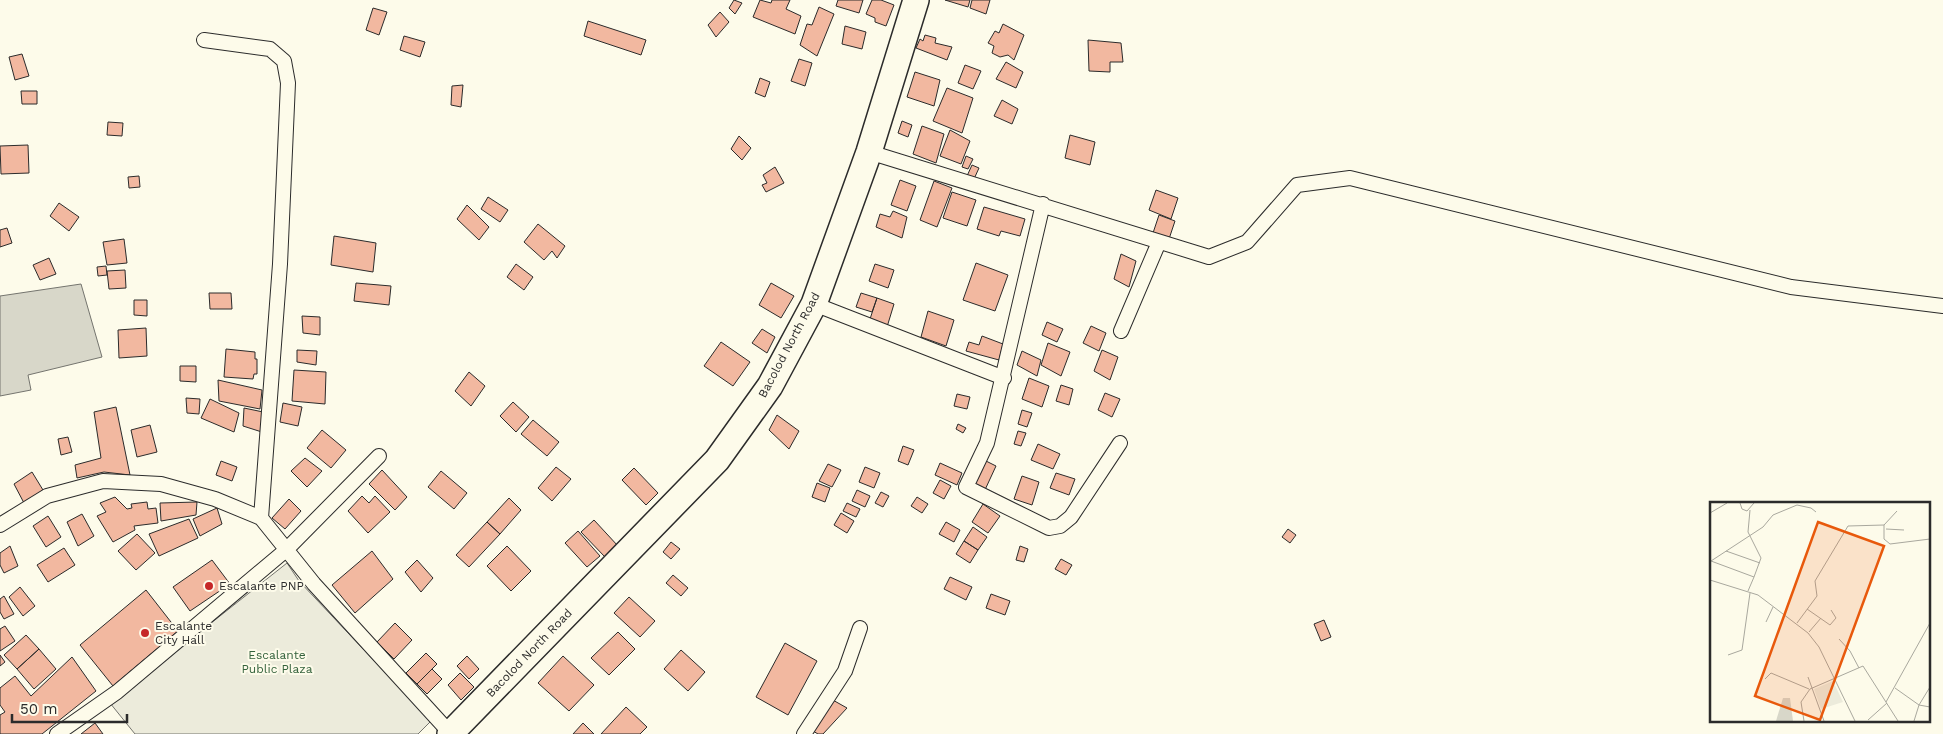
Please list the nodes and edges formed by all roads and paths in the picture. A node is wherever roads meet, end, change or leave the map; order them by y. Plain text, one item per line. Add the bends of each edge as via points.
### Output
1 (916, 0) edge
2 (204, 40) dead end
3 (869, 152) junction
4 (1043, 204) junction
5 (1159, 242) junction
6 (814, 304) junction
7 (1943, 306) edge
8 (1121, 330) dead end
9 (1004, 378) junction
10 (1120, 443) dead end
11 (379, 456) dead end
12 (261, 518) junction
13 (0, 525) edge
14 (286, 550) junction
15 (860, 628) dead end
16 (57, 734) edge
17 (451, 734) edge
18 (804, 734) edge

1 - 3 highway, Bacolod North Road
2 - 12 street via 270,49 284,61 288,83 280,264
3 - 4 street
3 - 6 highway, Bacolod North Road
4 - 5 street
4 - 9 street
5 - 7 street via 1209,257 1247,242 1297,185 1350,178 1791,288
5 - 8 street
6 - 9 street
6 - 17 highway, Bacolod North Road via 770,386 717,460
9 - 10 street via 987,443 966,487 1049,528 1060,526 1071,517
11 - 14 street
12 - 13 street via 215,499 161,484 103,481 47,496
12 - 14 street
14 - 16 street via 117,692
14 - 17 street
15 - 18 street via 845,671

